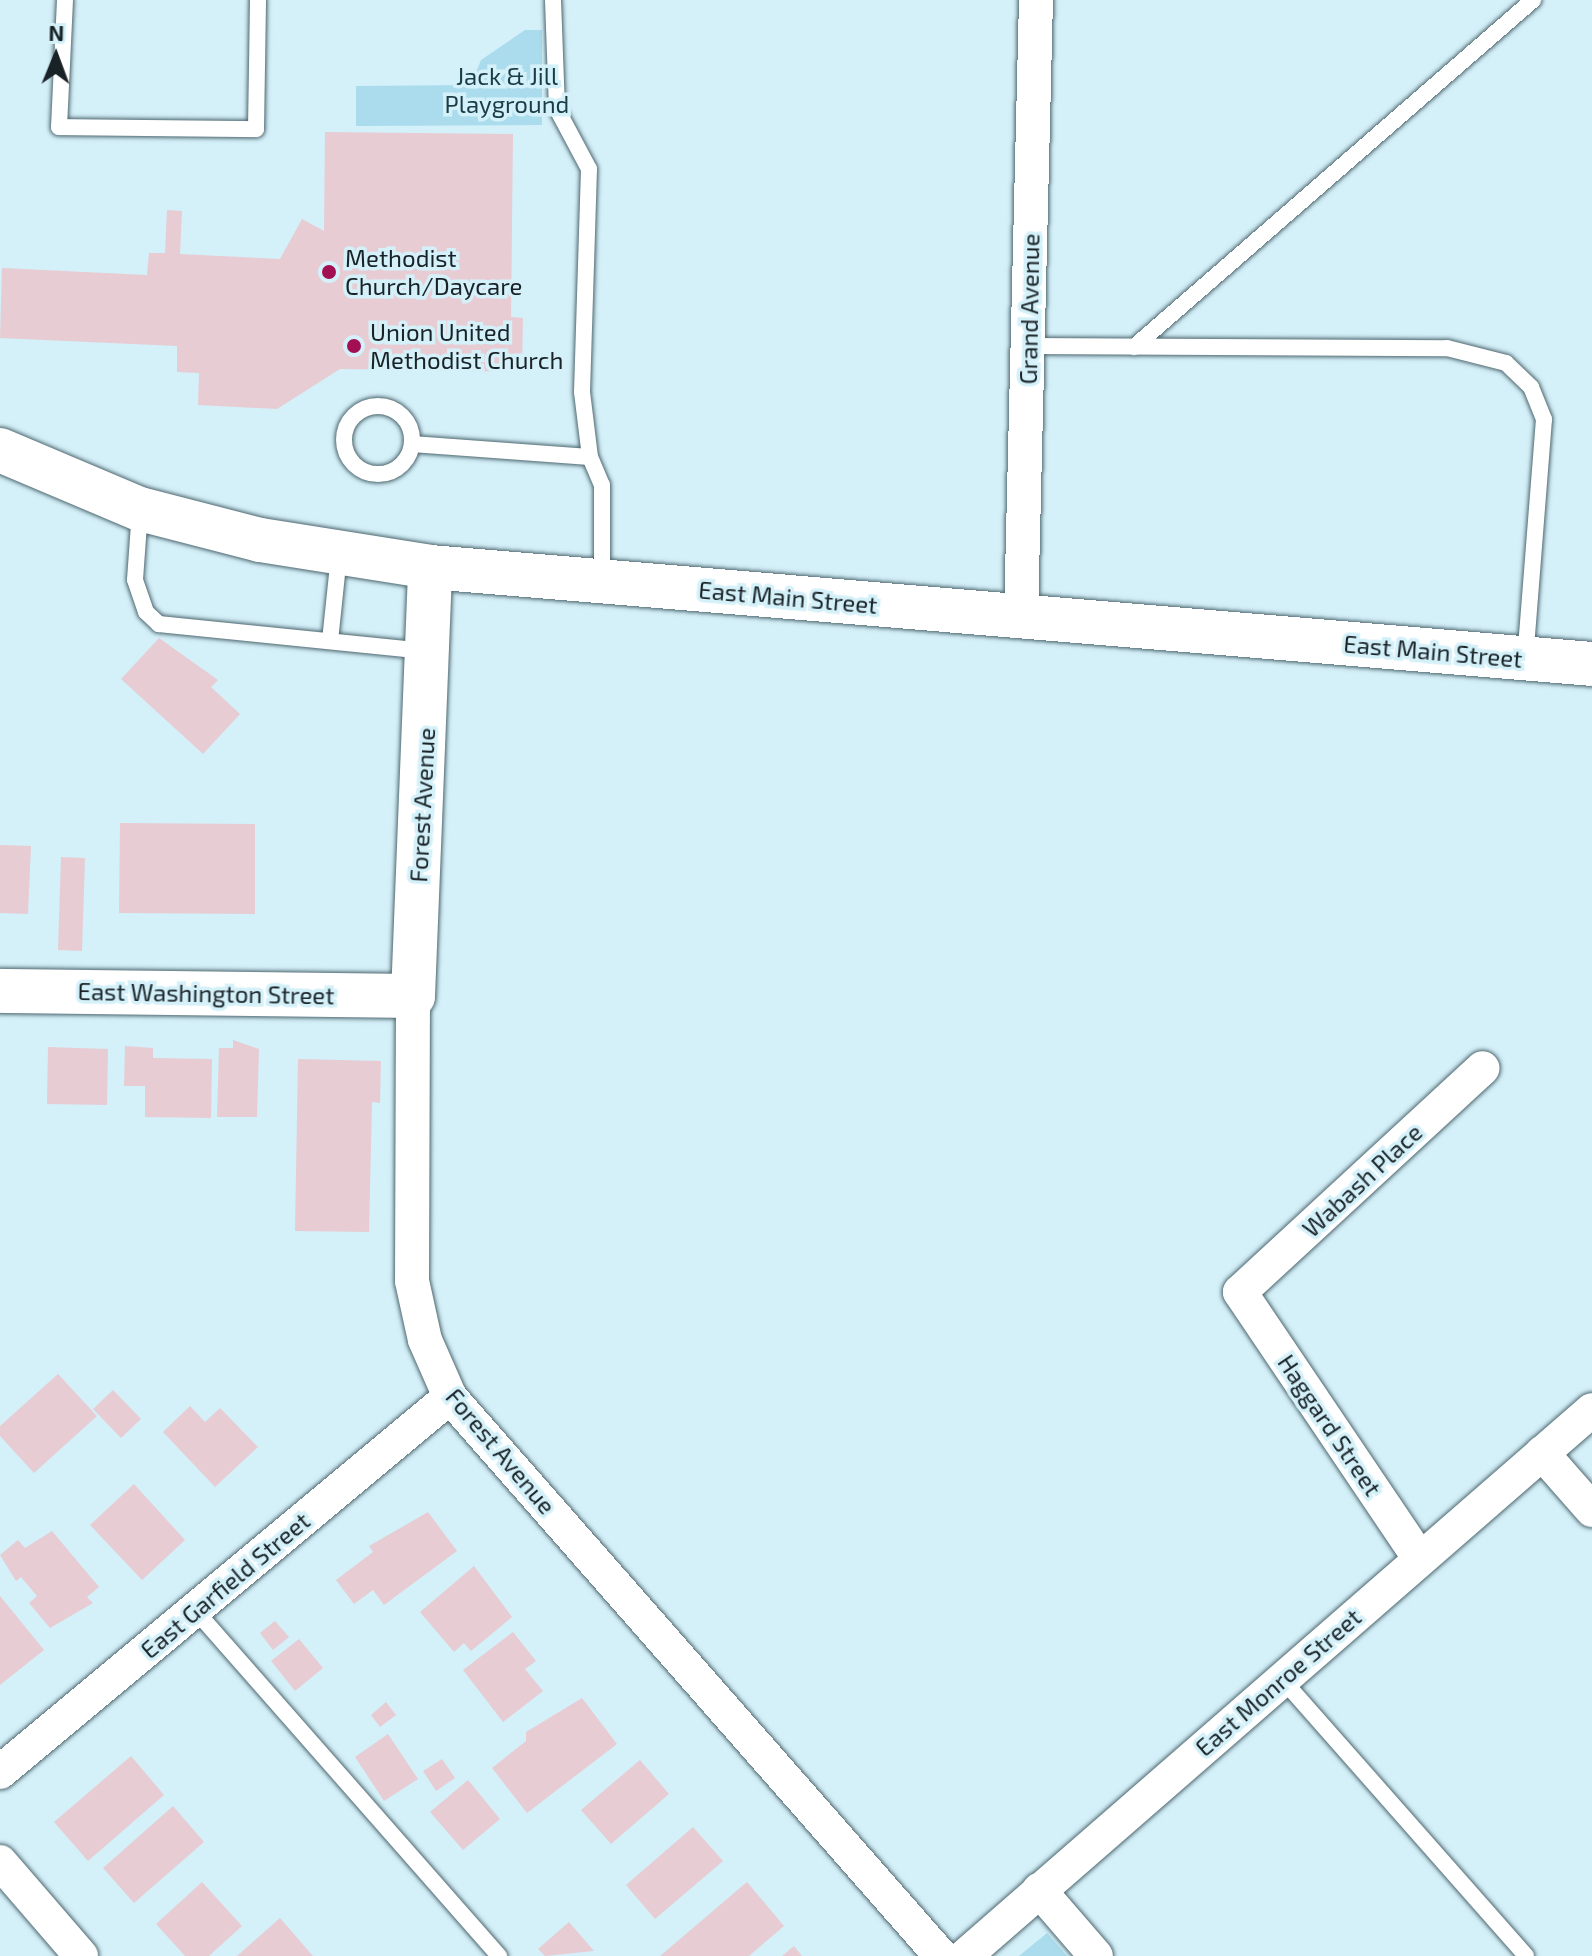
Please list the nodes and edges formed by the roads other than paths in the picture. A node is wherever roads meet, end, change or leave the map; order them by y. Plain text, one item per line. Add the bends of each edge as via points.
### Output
1 (65, 0) edge
2 (258, 0) edge
3 (553, 0) edge
4 (1036, 0) edge
5 (1533, 0) edge
6 (1028, 346) junction
7 (1134, 347) junction
8 (412, 444) junction
9 (0, 450) edge
10 (590, 457) junction
11 (140, 509) junction
12 (339, 552) junction
13 (430, 567) junction
14 (602, 582) junction
15 (1021, 617) junction
16 (330, 641) junction
17 (430, 652) junction
18 (1525, 658) junction
19 (1592, 664) edge
20 (0, 991) edge
21 (413, 996) junction
22 (1483, 1068) dead end
23 (1240, 1292) joint
24 (450, 1397) junction
25 (1592, 1410) edge
26 (1542, 1453) junction
27 (1592, 1510) edge
28 (1420, 1559) junction
29 (195, 1610) junction
30 (1282, 1679) junction
31 (0, 1772) edge
32 (0, 1862) edge
33 (1039, 1890) junction
34 (81, 1956) edge
35 (499, 1956) edge
36 (941, 1956) edge
37 (965, 1956) edge
38 (1096, 1956) edge
39 (1526, 1956) edge

1 - 2 lane via 59,127 256,129
3 - 10 lane via 557,109 589,169 582,392
4 - 6 street, Grand Avenue
5 - 7 lane
6 - 7 lane
6 - 15 street, Grand Avenue
7 - 18 lane via 1447,348 1506,363 1531,387 1544,419
8 - 8 lane via 407,422 389,407 356,414 344,433 354,464 373,473 403,464
8 - 10 lane
9 - 11 main road, East Main Street
10 - 14 lane via 602,485
11 - 12 main road, East Main Street
11 - 16 lane via 135,580 146,612 159,624
12 - 13 main road, East Main Street
12 - 16 lane
13 - 14 main road, East Main Street
13 - 17 main road, Forest Avenue
14 - 15 main road, East Main Street
15 - 18 main road, East Main Street
16 - 17 lane
17 - 21 main road, Forest Avenue
18 - 19 main road, East Main Street
20 - 21 main road, East Washington Street
21 - 24 street, Forest Avenue via 412,1281 425,1340
22 - 23 street, Wabash Place
23 - 28 street, Haggard Street
24 - 29 street, East Garfield Street
24 - 36 street, Forest Avenue
25 - 26 street, East Monroe Street
26 - 27 street
26 - 28 street, East Monroe Street
28 - 30 street, East Monroe Street
29 - 31 street, East Garfield Street
29 - 35 lane
30 - 33 street, East Monroe Street
30 - 39 lane
32 - 34 street
33 - 37 street, East Monroe Street
33 - 38 street

